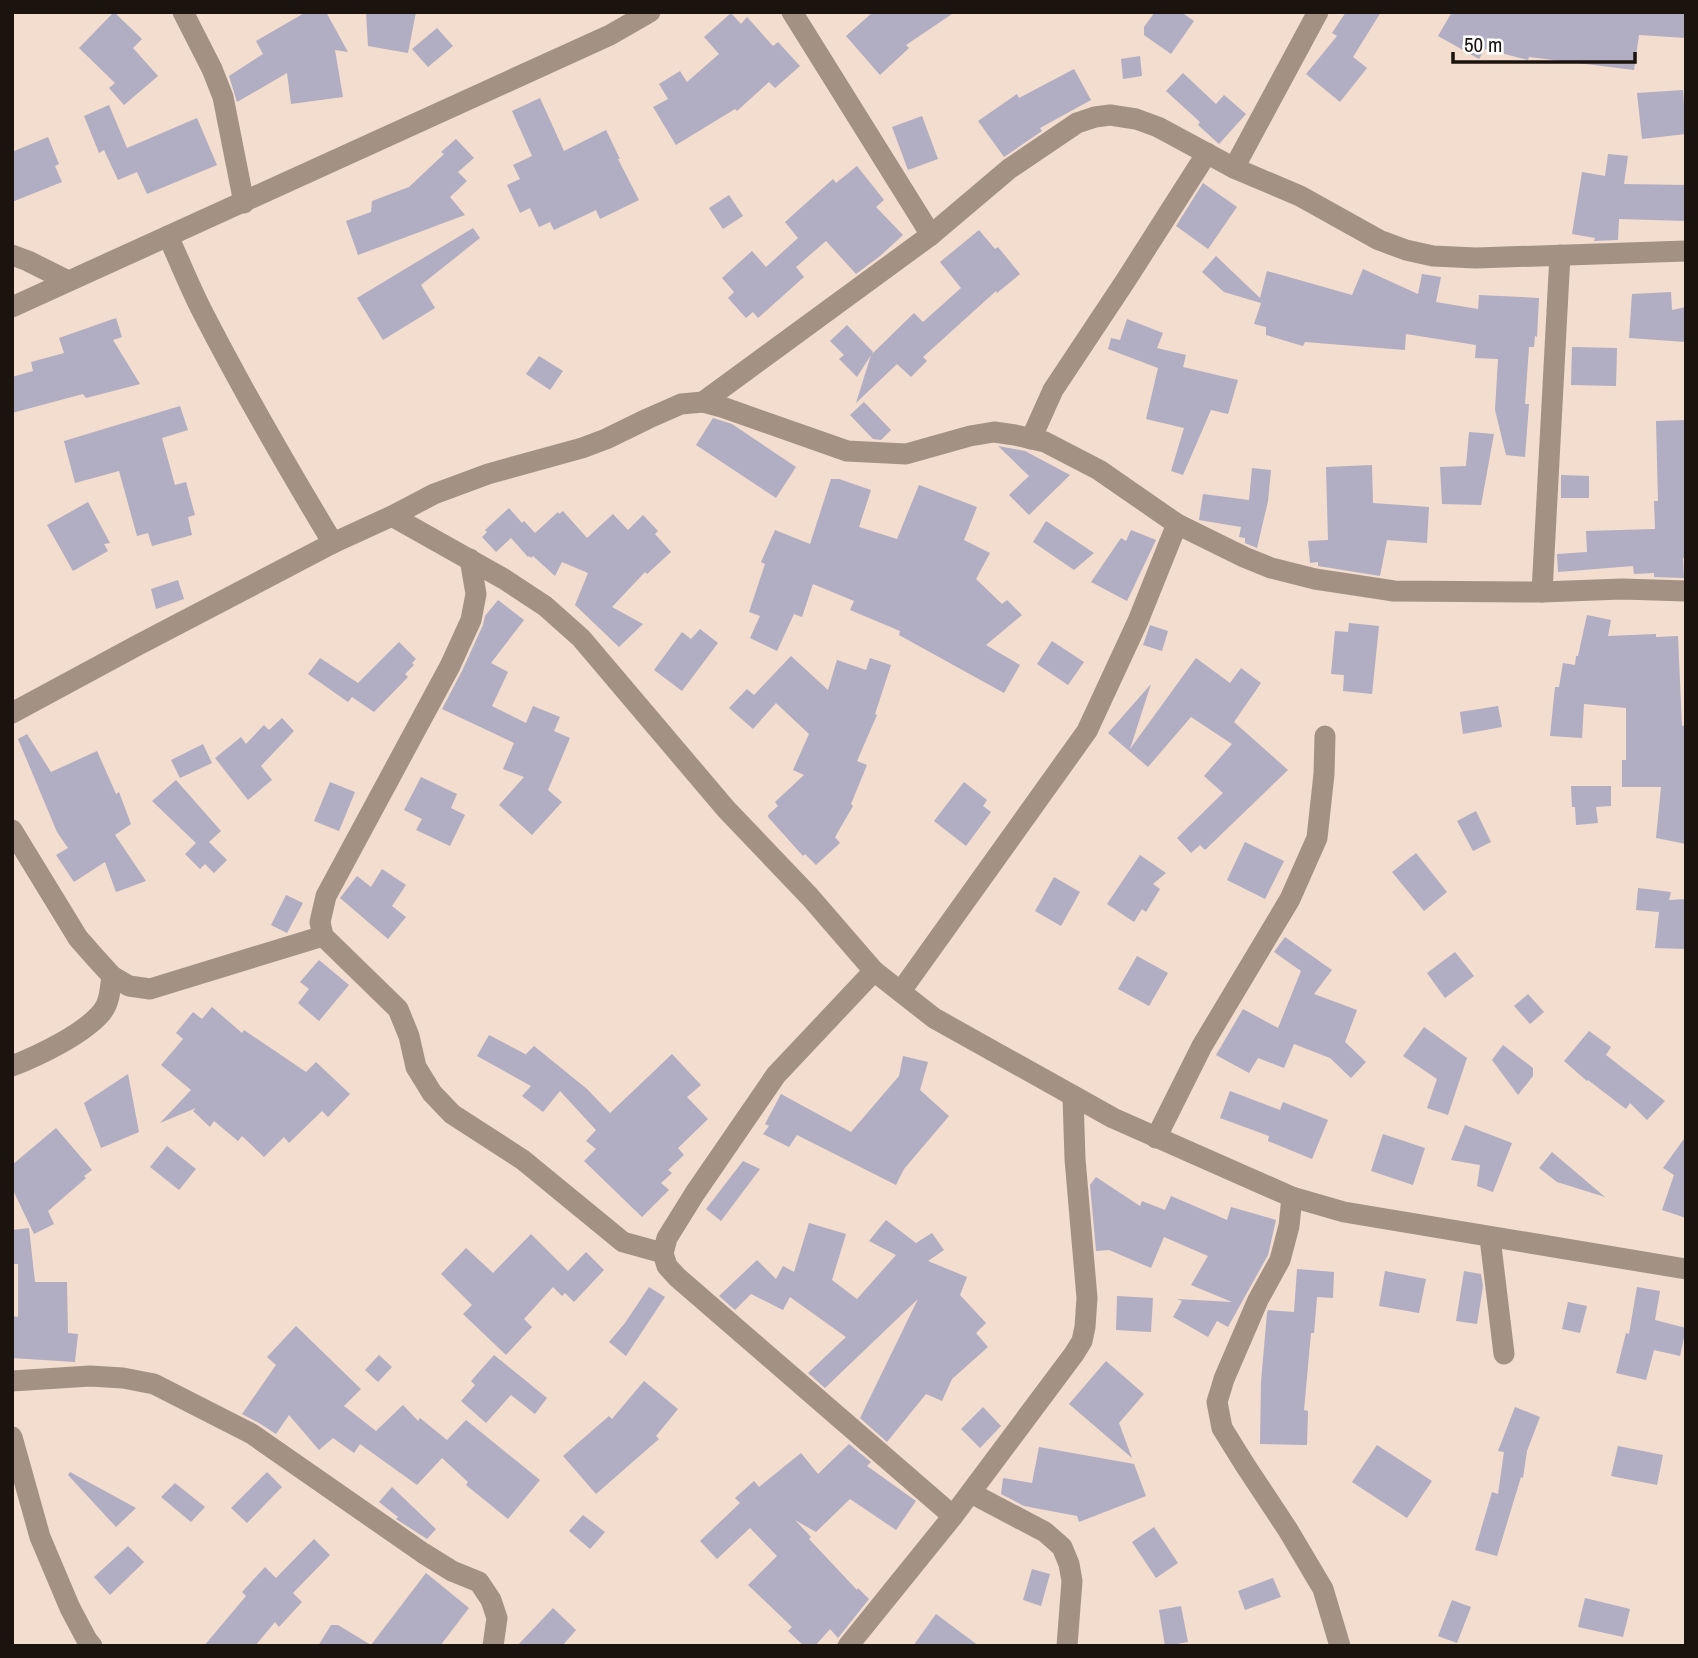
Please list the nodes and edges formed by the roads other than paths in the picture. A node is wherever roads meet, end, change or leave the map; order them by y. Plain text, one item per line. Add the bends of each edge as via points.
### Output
1 (184, 12) edge
2 (650, 12) edge
3 (792, 12) edge
4 (1318, 12) edge
5 (1207, 153) junction
6 (1234, 168) junction
7 (244, 203) junction
8 (931, 235) junction
9 (168, 236) junction
10 (1686, 251) edge
11 (12, 255) edge
12 (1560, 255) junction
13 (68, 281) junction
14 (12, 307) edge
15 (703, 402) junction
16 (1031, 439) junction
17 (393, 516) junction
18 (1177, 524) junction
19 (333, 543) junction
20 (470, 559) junction
21 (1686, 591) edge
22 (1542, 592) junction
23 (12, 713) edge
24 (1325, 736) dead end
25 (12, 830) edge
26 (323, 936) junction
27 (874, 971) junction
28 (112, 976) junction
29 (901, 991) junction
30 (12, 1066) edge
31 (1073, 1097) junction
32 (1156, 1138) junction
33 (1292, 1197) junction
34 (1490, 1238) junction
35 (663, 1254) junction
36 (1686, 1269) edge
37 (1504, 1354) dead end
38 (12, 1381) edge
39 (12, 1437) edge
40 (971, 1493) junction
41 (953, 1516) junction
42 (492, 1642) edge
43 (92, 1646) edge
44 (848, 1646) edge
45 (1067, 1646) edge
46 (1340, 1646) edge

1 - 7 street via 223,97
2 - 7 street via 610,35
3 - 8 street
4 - 6 street
5 - 6 street
5 - 8 street via 1136,119 1096,117 1077,123 1009,169
5 - 16 street via 1053,390
6 - 12 street via 1406,250 1476,258
7 - 9 street
8 - 15 street
9 - 13 street
9 - 19 street via 264,428
10 - 12 street
11 - 13 street
12 - 22 street
13 - 14 street
15 - 16 street via 847,451 906,454 994,432
15 - 17 street via 681,404 582,448 488,474 434,494
16 - 18 street via 1099,470
17 - 19 street
17 - 20 street
18 - 22 street via 1271,568 1315,579 1394,591
18 - 29 street via 1087,731
19 - 23 street
20 - 26 street via 476,594 471,620 326,896 320,922
20 - 27 street via 545,606 582,638 726,809
21 - 22 street
24 - 32 street via 1317,838 1290,899 1202,1046
25 - 28 street via 78,938
26 - 28 street via 150,989 129,986
26 - 35 street via 398,1009 416,1068 452,1114 523,1160 623,1242
27 - 29 street
27 - 35 street via 776,1075 695,1193 667,1238
28 - 30 street via 110,997 87,1026
29 - 31 street via 934,1018
31 - 32 street
31 - 40 street via 1087,1298 1084,1334
32 - 33 street
33 - 34 street via 1344,1213
33 - 46 street via 1280,1260 1258,1300 1217,1402 1222,1428 1323,1589
34 - 36 street
34 - 37 street
35 - 41 street via 677,1277
38 - 42 street via 90,1376 153,1384 253,1434 423,1553 479,1582 497,1618
39 - 43 street via 40,1537
40 - 41 street
40 - 45 street via 1045,1532 1062,1547 1072,1581
41 - 44 street

